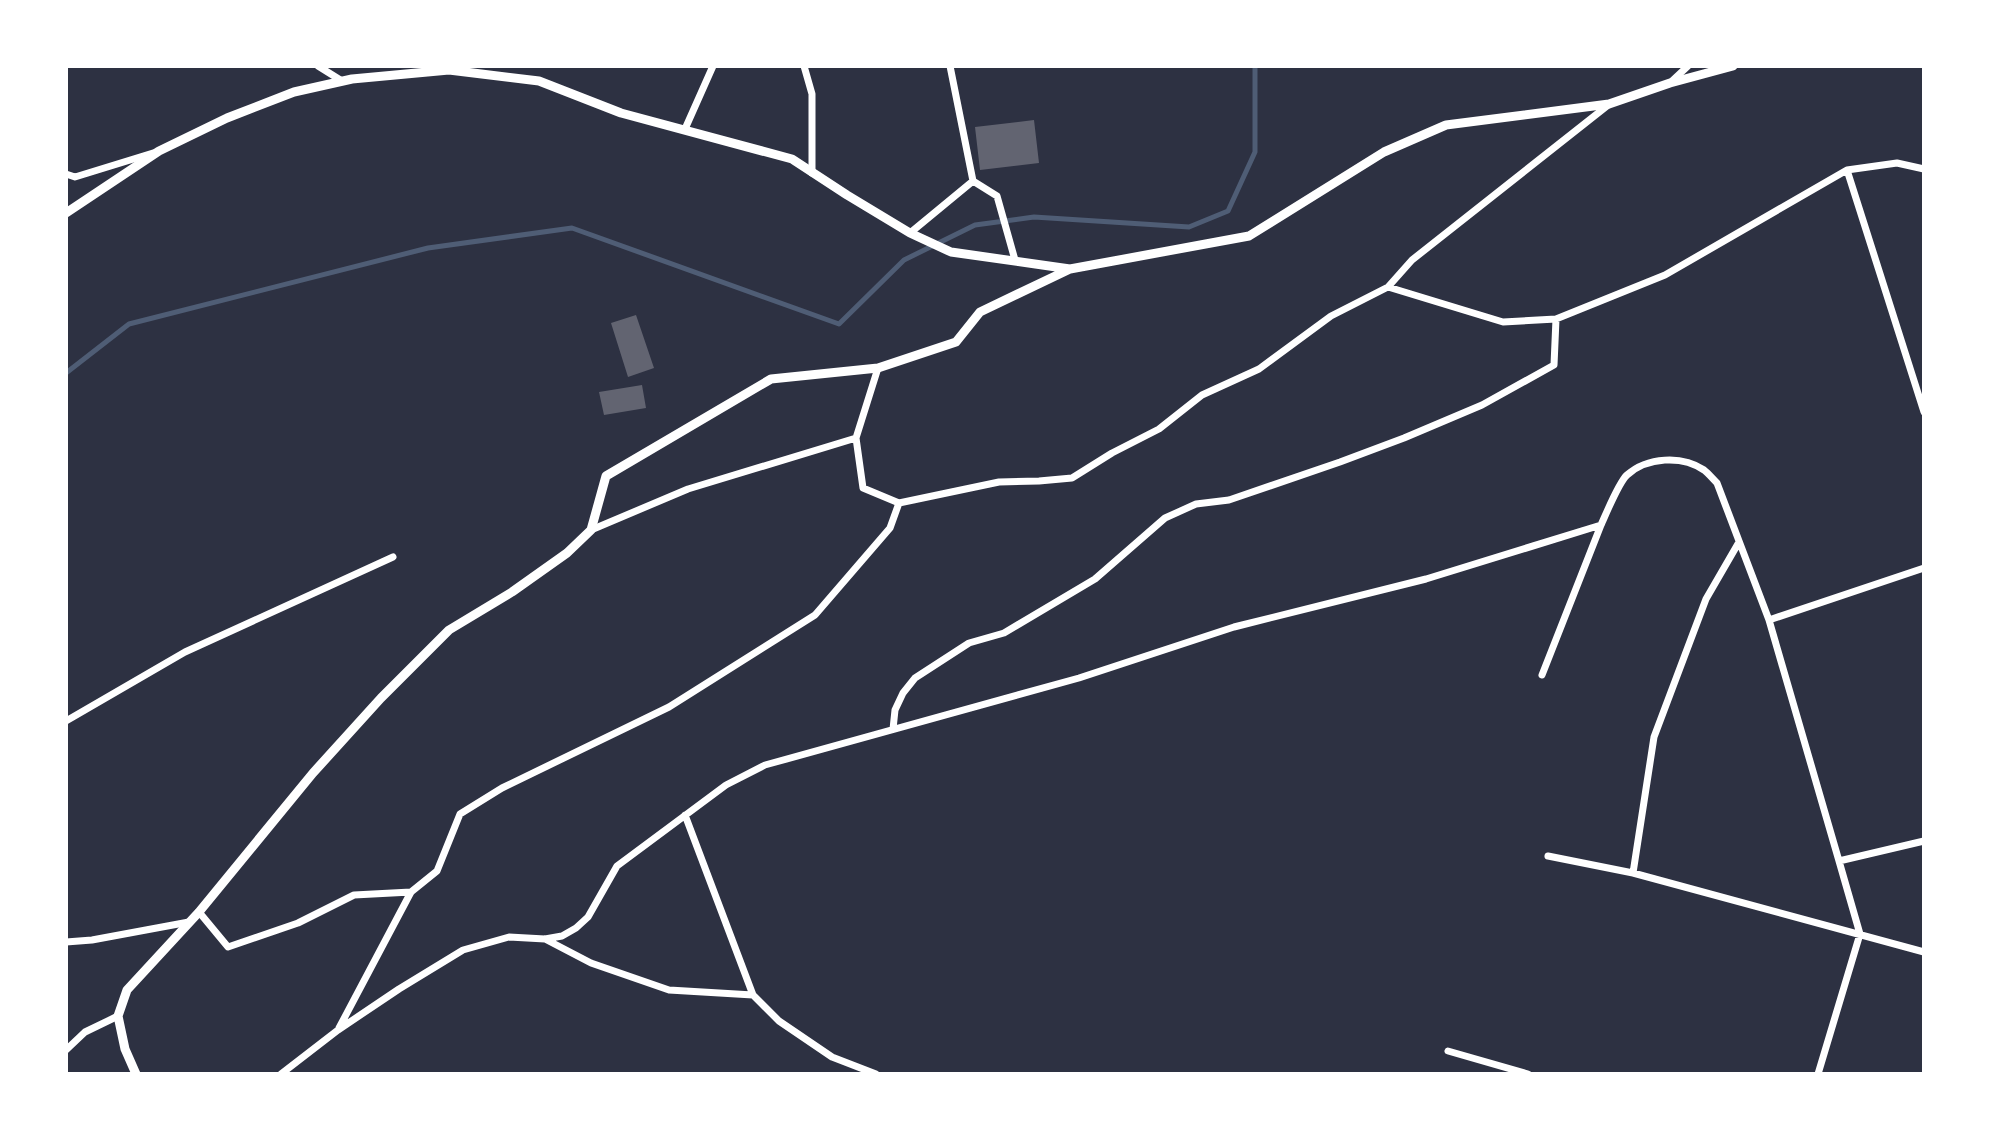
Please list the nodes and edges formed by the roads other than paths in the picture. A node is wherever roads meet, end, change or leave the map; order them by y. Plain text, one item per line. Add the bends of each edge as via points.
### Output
1 (318, 66) edge
2 (713, 66) edge
3 (804, 66) edge
4 (950, 66) edge
5 (1688, 66) edge
6 (1733, 66) edge
7 (342, 81) junction
8 (1670, 83) junction
9 (1609, 104) junction
10 (685, 129) junction
11 (159, 151) junction
12 (1924, 169) edge
13 (1847, 170) junction
14 (812, 173) junction
15 (66, 174) edge
16 (973, 181) junction
17 (66, 213) edge
18 (910, 233) junction
19 (1015, 260) junction
20 (1070, 269) junction
21 (1388, 287) junction
22 (1556, 319) junction
23 (878, 368) junction
24 (1924, 412) edge
25 (856, 438) junction
26 (899, 503) junction
27 (1601, 525) junction
28 (591, 530) junction
29 (1739, 542) junction
30 (393, 557) dead end
31 (1924, 568) edge
32 (1769, 620) junction
33 (1542, 675) dead end
34 (66, 721) edge
35 (893, 729) junction
36 (685, 815) junction
37 (1924, 841) edge
38 (1548, 856) dead end
39 (1839, 861) junction
40 (1633, 873) junction
41 (411, 892) junction
42 (199, 912) junction
43 (191, 921) junction
44 (1860, 934) junction
45 (545, 939) junction
46 (66, 942) edge
47 (1924, 952) edge
48 (753, 995) junction
49 (118, 1016) junction
50 (338, 1030) junction
51 (66, 1050) edge
52 (1448, 1051) dead end
53 (136, 1074) edge
54 (281, 1074) edge
55 (876, 1074) edge
56 (1528, 1074) edge
57 (1818, 1074) edge

1 - 7 street
2 - 10 street
3 - 14 street via 812,94
4 - 16 street
5 - 8 street
6 - 8 street
7 - 10 street via 449,70 539,81 621,113
7 - 11 street via 294,92
8 - 9 street
9 - 20 street via 1446,125 1384,152 1249,236
9 - 21 street via 1412,260
10 - 14 street via 792,159
11 - 15 street via 75,177
11 - 17 street
12 - 13 street via 1897,163
13 - 22 street via 1665,275
13 - 24 street
14 - 18 street
16 - 18 street
16 - 19 street via 997,196
18 - 19 street via 951,252
19 - 20 street
20 - 23 street via 980,312 956,342
21 - 22 street via 1503,322
21 - 26 street via 1331,316 1259,369 1202,395 1159,429 1072,478 999,482
22 - 35 street via 1554,365 1482,405 1404,438 1165,518 1095,579 1004,633 969,643 915,678 895,710
23 - 25 street
23 - 28 street via 771,379 606,476
25 - 26 street via 863,488
25 - 28 street via 688,489
26 - 41 street via 890,528 815,615 669,707 502,788 460,814 437,871
27 - 29 street via 1625,476 1669,459 1704,470 1717,483
27 - 33 street
27 - 35 street
28 - 42 street via 512,592 449,630 313,773
29 - 32 street
29 - 40 street via 1706,599 1654,737
30 - 34 street via 185,652
31 - 32 street
32 - 39 street
35 - 36 street via 765,765
36 - 45 street via 617,866 576,928
36 - 48 street
37 - 39 street
38 - 40 street
39 - 44 street
40 - 44 street
41 - 42 street via 354,895 298,923 228,947
41 - 50 street
42 - 43 street
43 - 46 street
43 - 49 street via 127,990
44 - 47 street
44 - 57 street
45 - 48 street via 591,963 669,990
45 - 50 street via 509,937 463,950
48 - 55 street via 779,1021 832,1057
49 - 51 street via 85,1032
49 - 53 street
50 - 54 street
52 - 56 street

